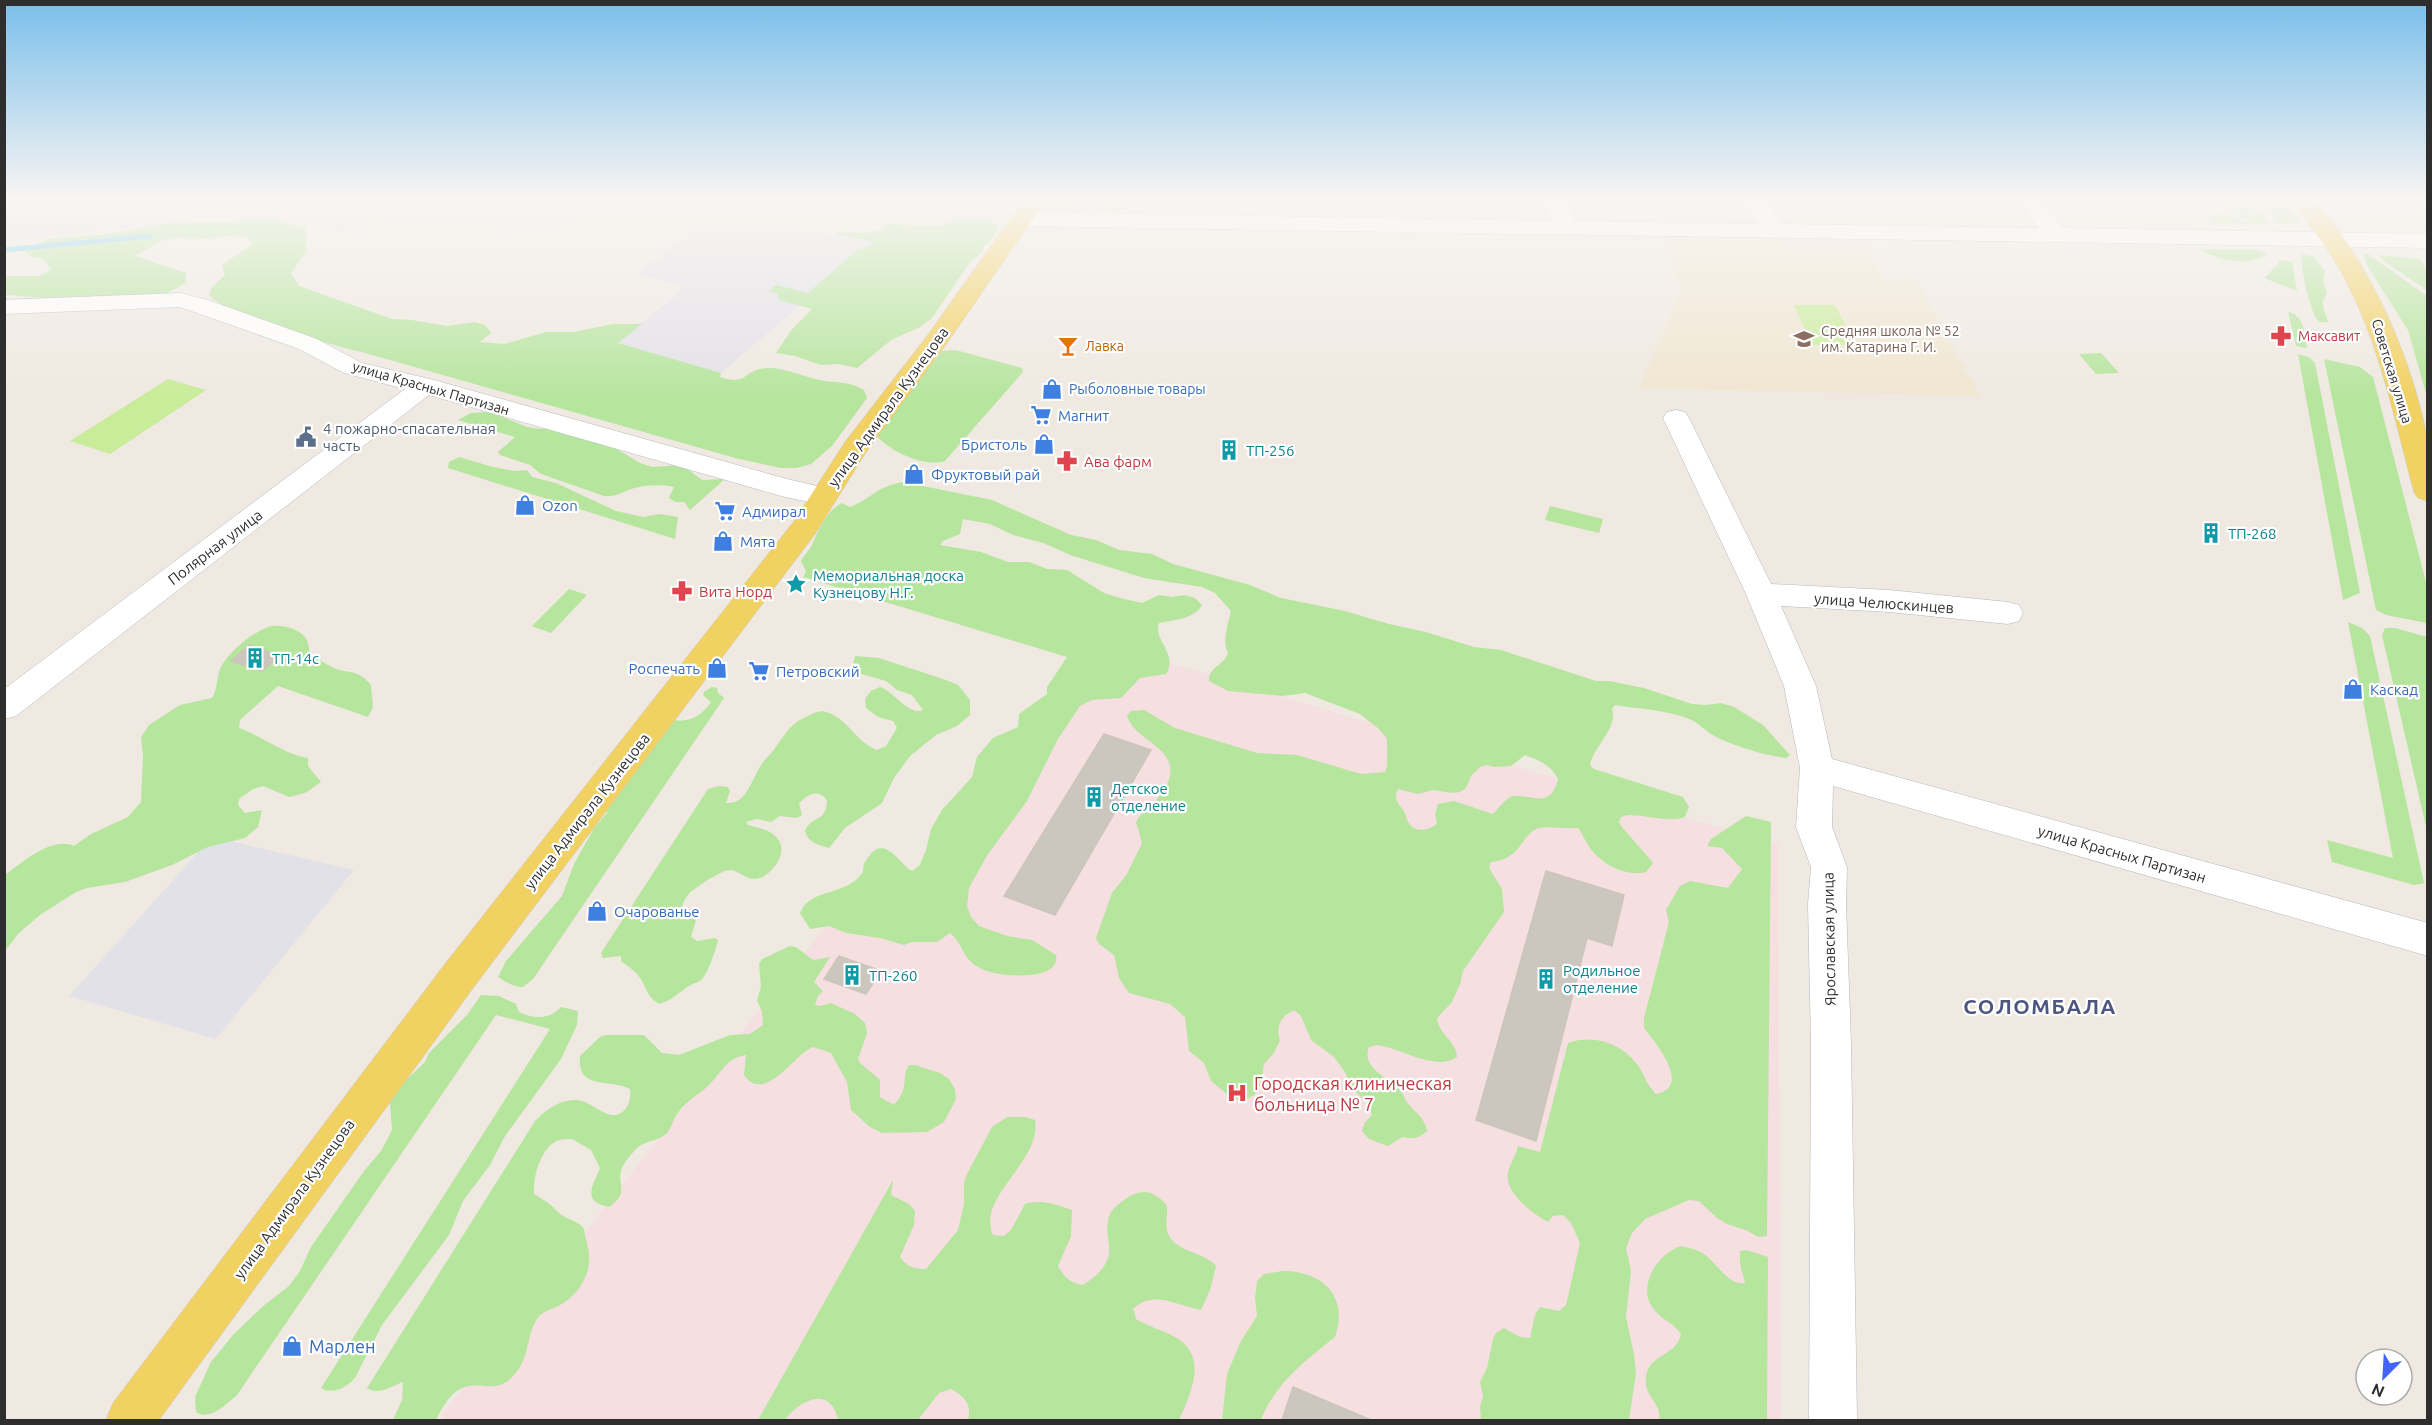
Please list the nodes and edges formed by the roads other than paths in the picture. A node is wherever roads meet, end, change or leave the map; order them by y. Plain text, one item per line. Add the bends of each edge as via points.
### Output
1 (990, 264) edge
2 (2345, 264) edge
3 (4, 307) edge
4 (425, 386) junction
5 (1676, 418) dead end
6 (2427, 492) edge
7 (824, 496) junction
8 (1761, 594) junction
9 (2008, 613) dead end
10 (4, 707) edge
11 (1817, 768) junction
12 (2427, 940) edge
13 (130, 1420) edge
14 (1833, 1420) edge

1 - 7 main road, улица Адмирала Кузнецова
2 - 6 main road, Советская улица via 2377,319
3 - 4 street, улица Красных Партизан via 180,300 308,344 353,368
4 - 7 street, улица Красных Партизан
4 - 10 street, Полярная улица
5 - 8 street, Ярославская улица
7 - 13 main road, улица Адмирала Кузнецова via 806,527 459,976
8 - 9 street, улица Челюскинцев
8 - 11 street, Ярославская улица via 1800,686
11 - 12 street, улица Красных Партизан
11 - 14 street, Ярославская улица via 1814,827 1829,867

